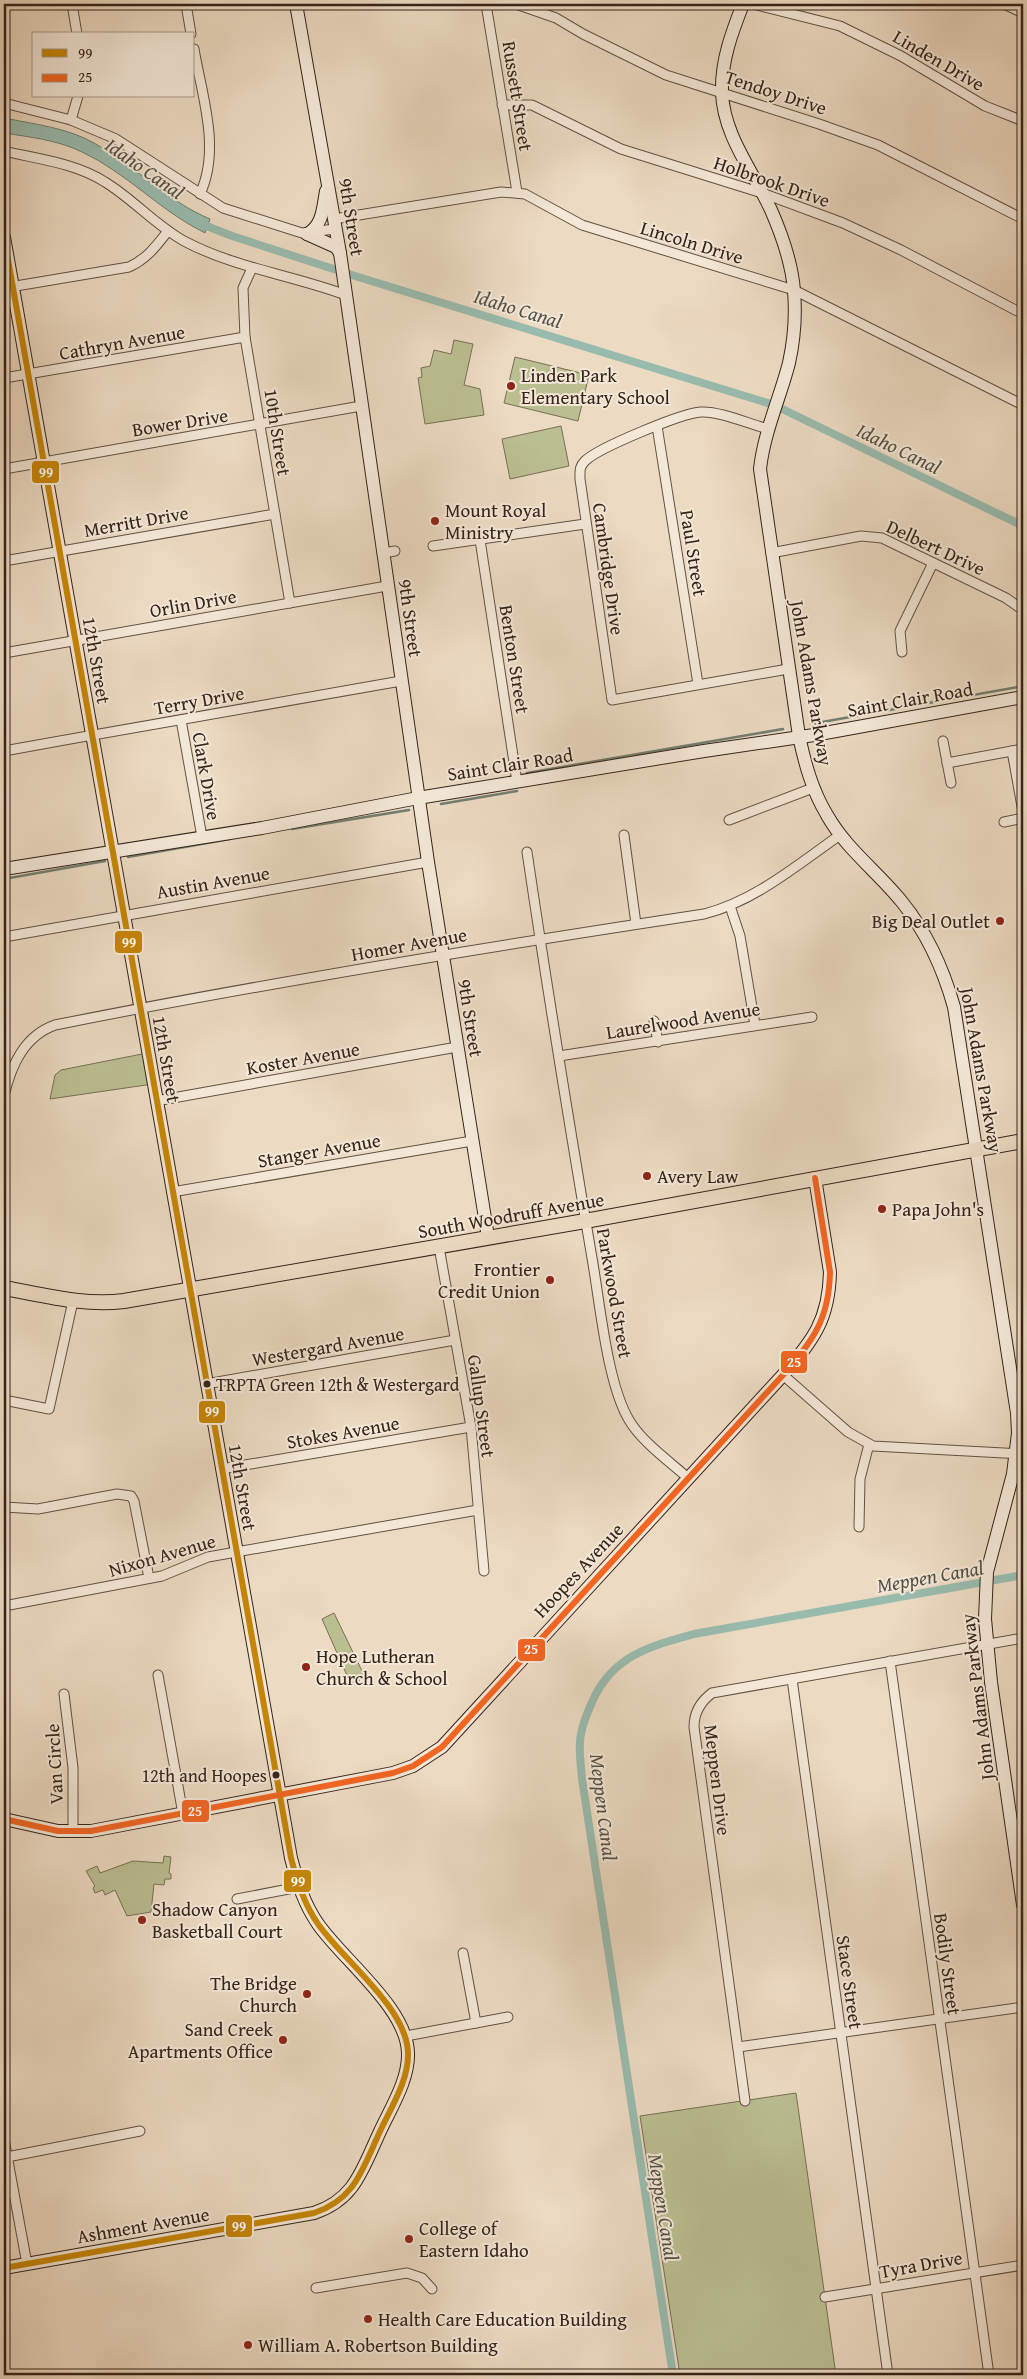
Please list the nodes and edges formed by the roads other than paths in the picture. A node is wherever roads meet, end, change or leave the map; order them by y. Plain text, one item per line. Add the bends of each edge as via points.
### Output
1 (72, 4) edge
2 (186, 4) edge
3 (296, 4) edge
4 (486, 4) edge
5 (516, 4) edge
6 (743, 4) edge
7 (752, 4) edge
8 (1004, 4) edge
9 (1023, 13) edge
10 (77, 32) edge
11 (191, 32) edge
12 (195, 55) edge
13 (722, 91) junction
14 (77, 98) edge
15 (4, 103) edge
16 (502, 104) junction
17 (71, 120) junction
18 (1023, 121) edge
19 (4, 151) edge
20 (328, 183) junction
21 (517, 192) junction
22 (762, 193) junction
23 (200, 194) junction
24 (1023, 219) edge
25 (334, 224) junction
26 (168, 231) junction
27 (307, 234) junction
28 (4, 236) edge
29 (340, 253) junction
30 (252, 268) junction
31 (8, 288) edge
32 (794, 290) junction
33 (346, 296) junction
34 (1023, 314) edge
35 (245, 337) junction
36 (28, 374) junction
37 (4, 378) edge
38 (1023, 405) edge
39 (362, 406) junction
40 (260, 425) junction
41 (657, 426) junction
42 (768, 429) junction
43 (43, 461) junction
44 (4, 469) edge
45 (275, 514) junction
46 (586, 524) junction
47 (480, 540) junction
48 (433, 546) dead end
49 (59, 551) junction
50 (771, 553) junction
51 (4, 561) edge
52 (933, 563) junction
53 (387, 586) junction
54 (290, 603) junction
55 (1023, 610) edge
56 (75, 640) junction
57 (902, 652) dead end
58 (4, 653) edge
59 (788, 669) junction
60 (400, 681) junction
61 (698, 684) junction
62 (1023, 698) edge
63 (181, 720) junction
64 (91, 734) junction
65 (799, 736) junction
66 (943, 741) dead end
67 (1023, 749) edge
68 (4, 751) edge
69 (1012, 751) junction
70 (947, 763) junction
71 (517, 782) junction
72 (951, 783) dead end
73 (813, 788) junction
74 (418, 798) junction
75 (1023, 812) edge
76 (1023, 818) edge
77 (729, 820) dead end
78 (1004, 822) dead end
79 (624, 835) dead end
80 (840, 835) junction
81 (202, 838) junction
82 (112, 851) junction
83 (527, 852) dead end
84 (428, 862) junction
85 (4, 869) edge
86 (730, 906) junction
87 (123, 914) junction
88 (636, 924) junction
89 (4, 937) edge
90 (540, 939) junction
91 (442, 955) junction
92 (139, 1008) junction
93 (812, 1017) dead end
94 (654, 1021) dead end
95 (755, 1025) junction
96 (658, 1042) junction
97 (457, 1047) junction
98 (559, 1056) junction
99 (4, 1094) edge
100 (156, 1101) junction
101 (472, 1140) junction
102 (1023, 1141) edge
103 (977, 1148) junction
104 (815, 1178) junction
105 (172, 1192) junction
106 (586, 1221) junction
107 (488, 1237) junction
108 (439, 1247) junction
109 (4, 1288) edge
110 (189, 1290) junction
111 (73, 1301) junction
112 (455, 1340) junction
113 (783, 1375) junction
114 (206, 1384) junction
115 (4, 1400) edge
116 (471, 1427) junction
117 (870, 1444) junction
118 (1020, 1454) edge
119 (221, 1469) junction
120 (688, 1478) junction
121 (4, 1507) edge
122 (478, 1510) junction
123 (859, 1528) dead end
124 (236, 1552) junction
125 (484, 1571) dead end
126 (149, 1578) junction
127 (4, 1606) edge
128 (1023, 1638) edge
129 (986, 1644) junction
130 (890, 1661) junction
131 (158, 1675) dead end
132 (792, 1679) junction
133 (64, 1694) dead end
134 (280, 1796) junction
135 (183, 1814) junction
136 (4, 1819) edge
137 (73, 1832) junction
138 (299, 1887) junction
139 (237, 1898) dead end
140 (1023, 1905) edge
141 (463, 1953) dead end
142 (1023, 2006) edge
143 (508, 2017) dead end
144 (940, 2020) junction
145 (476, 2023) junction
146 (840, 2033) junction
147 (406, 2036) junction
148 (738, 2047) junction
149 (745, 2101) dead end
150 (140, 2131) dead end
151 (4, 2139) edge
152 (8, 2157) junction
153 (27, 2264) junction
154 (1023, 2265) edge
155 (4, 2268) edge
156 (973, 2271) junction
157 (316, 2288) dead end
158 (432, 2289) dead end
159 (876, 2289) junction
160 (825, 2297) dead end
161 (888, 2375) edge
162 (989, 2375) edge

1 - 10 street
2 - 11 street
3 - 20 street, 9th Street
4 - 16 street, Russett Street
5 - 13 street, Tendoy Drive via 556,18 666,75
6 - 13 street, John Adams Parkway via 726,51
7 - 18 street, Linden Drive via 840,26 901,56 985,106
8 - 9 street
12 - 23 street via 209,138 209,164
13 - 22 street, John Adams Parkway via 730,130
13 - 24 street, Tendoy Drive via 878,145
14 - 17 street
15 - 17 street
16 - 21 street, Russett Street
16 - 22 street, Holbrook Drive via 532,105 621,149
17 - 23 street via 116,139
19 - 26 street via 92,175 136,204
20 - 25 street, 9th Street
20 - 27 street via 319,224
21 - 25 street, Lincoln Drive via 493,193
21 - 32 street, Lincoln Drive via 582,225
22 - 32 street, John Adams Parkway via 783,241
22 - 34 street, Holbrook Drive via 843,223
23 - 27 street via 223,208
25 - 27 street, Lincoln Drive
25 - 29 street, 9th Street
26 - 30 street via 216,256
26 - 31 street via 152,252 130,267
27 - 29 street via 336,247
28 - 31 street, 12th Street
29 - 33 street, 9th Street
30 - 33 street
30 - 35 street, 10th Street via 243,288
31 - 36 street, 12th Street
32 - 38 street, Lincoln Drive
32 - 42 street, John Adams Parkway via 792,347
33 - 39 street, 9th Street
35 - 36 street, Cathryn Avenue
35 - 40 street, 10th Street
36 - 37 street, Cathryn Avenue
36 - 43 street, 12th Street
39 - 40 street, Bower Drive
39 - 53 street, 9th Street via 389,552
40 - 43 street, Bower Drive
40 - 45 street, 10th Street
41 - 42 street, Cambridge Drive via 702,412
41 - 46 street, Cambridge Drive via 596,453 583,463 580,479
41 - 61 street, Paul Street
42 - 50 street, John Adams Parkway via 760,469
43 - 44 street, Bower Drive
43 - 49 street, 12th Street
45 - 49 street, Merritt Drive
45 - 54 street, 10th Street
46 - 47 street
46 - 61 street, Cambridge Drive via 612,700
47 - 48 street
47 - 71 street, Benton Street
49 - 51 street, Merritt Drive
49 - 56 street, 12th Street
50 - 52 street, Delbert Drive via 873,536
50 - 59 street, John Adams Parkway
52 - 55 street, Delbert Drive via 1006,598
52 - 57 street via 900,631
53 - 54 street, Orlin Drive
53 - 60 street, 9th Street
54 - 56 street, Orlin Drive
56 - 58 street, Orlin Drive
56 - 64 street, 12th Street
59 - 61 street, Cambridge Drive
59 - 65 street, John Adams Parkway
60 - 63 street, Terry Drive
60 - 74 street, 9th Street
62 - 65 street, Saint Clair Road
63 - 64 street, Terry Drive
63 - 81 street, Clark Drive
64 - 68 street, Terry Drive
64 - 82 street, 12th Street
65 - 71 street, Saint Clair Road
65 - 73 street, John Adams Parkway
66 - 70 street
67 - 69 street
69 - 70 street
69 - 75 street
70 - 72 street
71 - 74 street, Saint Clair Road
73 - 77 street
73 - 80 street, John Adams Parkway
74 - 81 street, Saint Clair Road
74 - 84 street, 9th Street
76 - 78 street
79 - 88 street
80 - 86 street, Homer Avenue via 771,883
80 - 103 street, John Adams Parkway via 901,900 938,957 954,1007
81 - 82 street, Saint Clair Road
82 - 85 street, Saint Clair Road
82 - 87 street, 12th Street
83 - 90 street, Parkwood Street
84 - 87 street, Austin Avenue
84 - 91 street, 9th Street
86 - 88 street, Homer Avenue via 704,914
86 - 95 street via 740,936
87 - 89 street, Austin Avenue
87 - 92 street, 12th Street
88 - 90 street, Homer Avenue
90 - 91 street, Homer Avenue
90 - 98 street, Parkwood Street
91 - 92 street, Homer Avenue
91 - 97 street, 9th Street
92 - 99 street, Homer Avenue via 45,1028 19,1054
92 - 100 street, 12th Street
93 - 95 street, Laurelwood Avenue
94 - 96 street
95 - 96 street, Laurelwood Avenue
96 - 98 street, Laurelwood Avenue
97 - 100 street, Koster Avenue
97 - 101 street, 9th Street
98 - 106 street, Parkwood Street
100 - 105 street, 12th Street
101 - 105 street, Stanger Avenue
101 - 107 street, 9th Street
102 - 103 main road, South Woodruff Avenue
103 - 104 main road, South Woodruff Avenue
103 - 118 street, John Adams Parkway via 1017,1413
104 - 106 main road, South Woodruff Avenue
104 - 113 street, Hoopes Avenue via 830,1290 826,1310 810,1344
105 - 110 street, 12th Street
106 - 107 main road, South Woodruff Avenue
106 - 120 street, Parkwood Street via 619,1398 629,1421
107 - 108 main road, South Woodruff Avenue
108 - 110 main road, South Woodruff Avenue
108 - 112 street, Gallup Street
109 - 111 main road, South Woodruff Avenue
110 - 111 main road, South Woodruff Avenue via 110,1303
110 - 114 street, 12th Street
111 - 115 street via 49,1409
112 - 114 street, Westergard Avenue
112 - 116 street, Gallup Street
113 - 117 street via 848,1432
113 - 120 street, Hoopes Avenue
114 - 119 street, 12th Street
116 - 119 street, Stokes Avenue
116 - 122 street, Gallup Street
117 - 118 street via 882,1448
117 - 123 street via 860,1479
118 - 129 street, John Adams Parkway via 991,1554 986,1582
119 - 124 street, 12th Street
120 - 134 street, Hoopes Avenue via 442,1747 427,1759 393,1773
121 - 126 street via 38,1508 117,1494 131,1496
122 - 124 street, Nixon Avenue
122 - 125 street, Gallup Street
124 - 126 street, Nixon Avenue via 208,1557
124 - 134 street, 12th Street
126 - 127 street, Nixon Avenue
128 - 129 street, Meppen Drive
129 - 130 street, Meppen Drive
129 - 140 street, John Adams Parkway
130 - 132 street, Meppen Drive
130 - 144 street, Bodily Street
131 - 135 street
132 - 146 street, Stace Street
132 - 148 street, Meppen Drive via 712,1693 699,1705 694,1717
133 - 137 street, Van Circle via 73,1768
134 - 135 street, Hoopes Avenue
134 - 138 street, 12th Street
135 - 137 street, Hoopes Avenue
136 - 137 street, Hoopes Avenue
138 - 139 street
138 - 147 street, Ashment Avenue via 318,1924 396,2016
141 - 145 street
142 - 144 street
143 - 145 street
144 - 146 street
144 - 156 street, Bodily Street
145 - 147 street
146 - 148 street
146 - 159 street, Stace Street
147 - 153 street, Ashment Avenue via 406,2068 364,2166 352,2188 326,2209
148 - 149 street, Meppen Drive
150 - 152 street
151 - 152 street
152 - 153 street
153 - 155 street, Ashment Avenue
154 - 156 street, Tyra Drive
156 - 159 street, Tyra Drive
156 - 162 street, Bodily Street
157 - 158 street via 407,2273 422,2278
159 - 160 street, Tyra Drive
159 - 161 street, Stace Street

